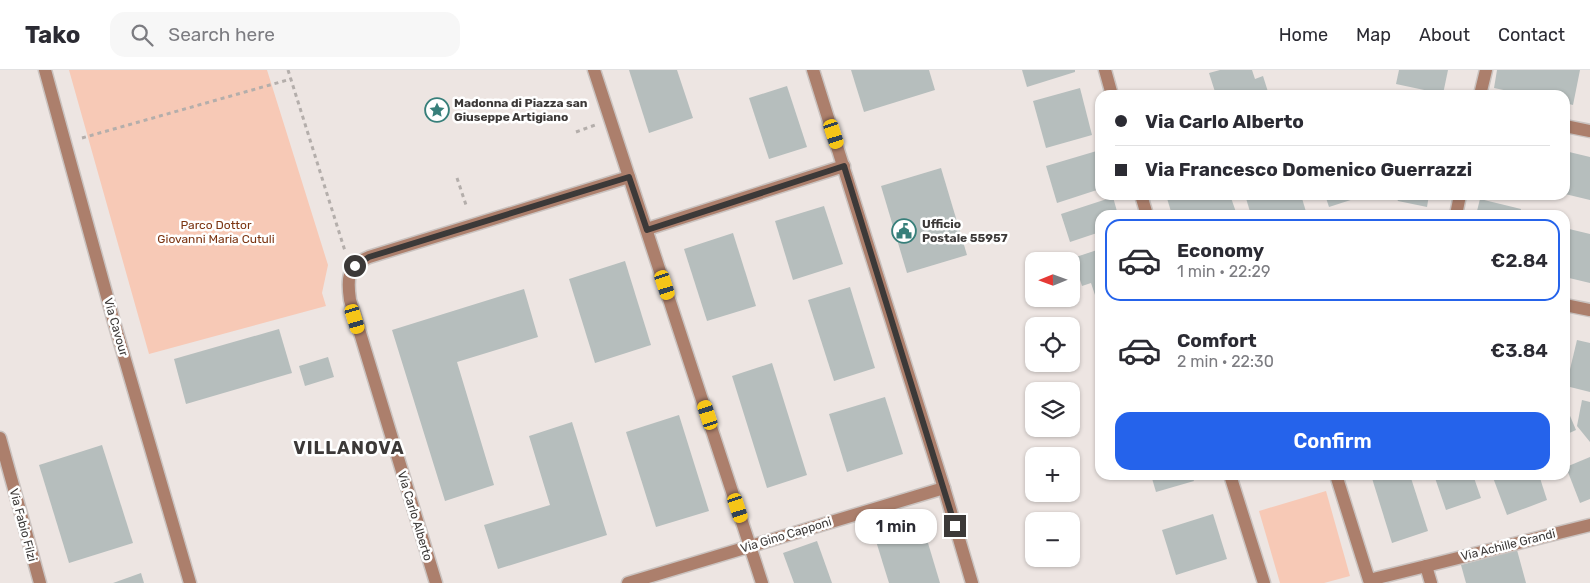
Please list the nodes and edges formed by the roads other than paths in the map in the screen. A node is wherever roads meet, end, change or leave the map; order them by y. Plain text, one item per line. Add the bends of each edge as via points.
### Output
1 (45, 70) edge
2 (594, 70) edge
3 (813, 70) edge
4 (1105, 70) edge
5 (1486, 70) edge
6 (1111, 90) edge
7 (1481, 90) edge
8 (1570, 127) edge
9 (1590, 131) edge
10 (844, 166) junction
11 (629, 177) junction
12 (647, 230) junction
13 (1570, 306) edge
14 (1590, 310) edge
15 (0, 438) edge
16 (1232, 480) edge
17 (1338, 480) edge
18 (944, 488) junction
19 (1590, 524) edge
20 (750, 545) junction
21 (1426, 566) junction
22 (40, 583) edge
23 (190, 583) edge
24 (436, 583) edge
25 (628, 583) edge
26 (762, 583) edge
27 (972, 583) edge
28 (1264, 583) edge
29 (1431, 583) edge

1 - 23 street, Via Cavour
2 - 11 street
3 - 10 street
4 - 6 street
5 - 7 street
8 - 9 street
10 - 12 street
10 - 18 street
11 - 12 street
11 - 24 street, Via Carlo Alberto via 369,257 351,271 348,285 350,300
12 - 20 street
13 - 14 street
15 - 22 street, Via Fabio Filzi
16 - 28 street
17 - 21 street, Via Achille Grandi via 1369,580
18 - 20 street, Via Gino Capponi
18 - 27 street
19 - 21 street, Via Achille Grandi
20 - 25 street, Via Gino Capponi
20 - 26 street
21 - 29 street

